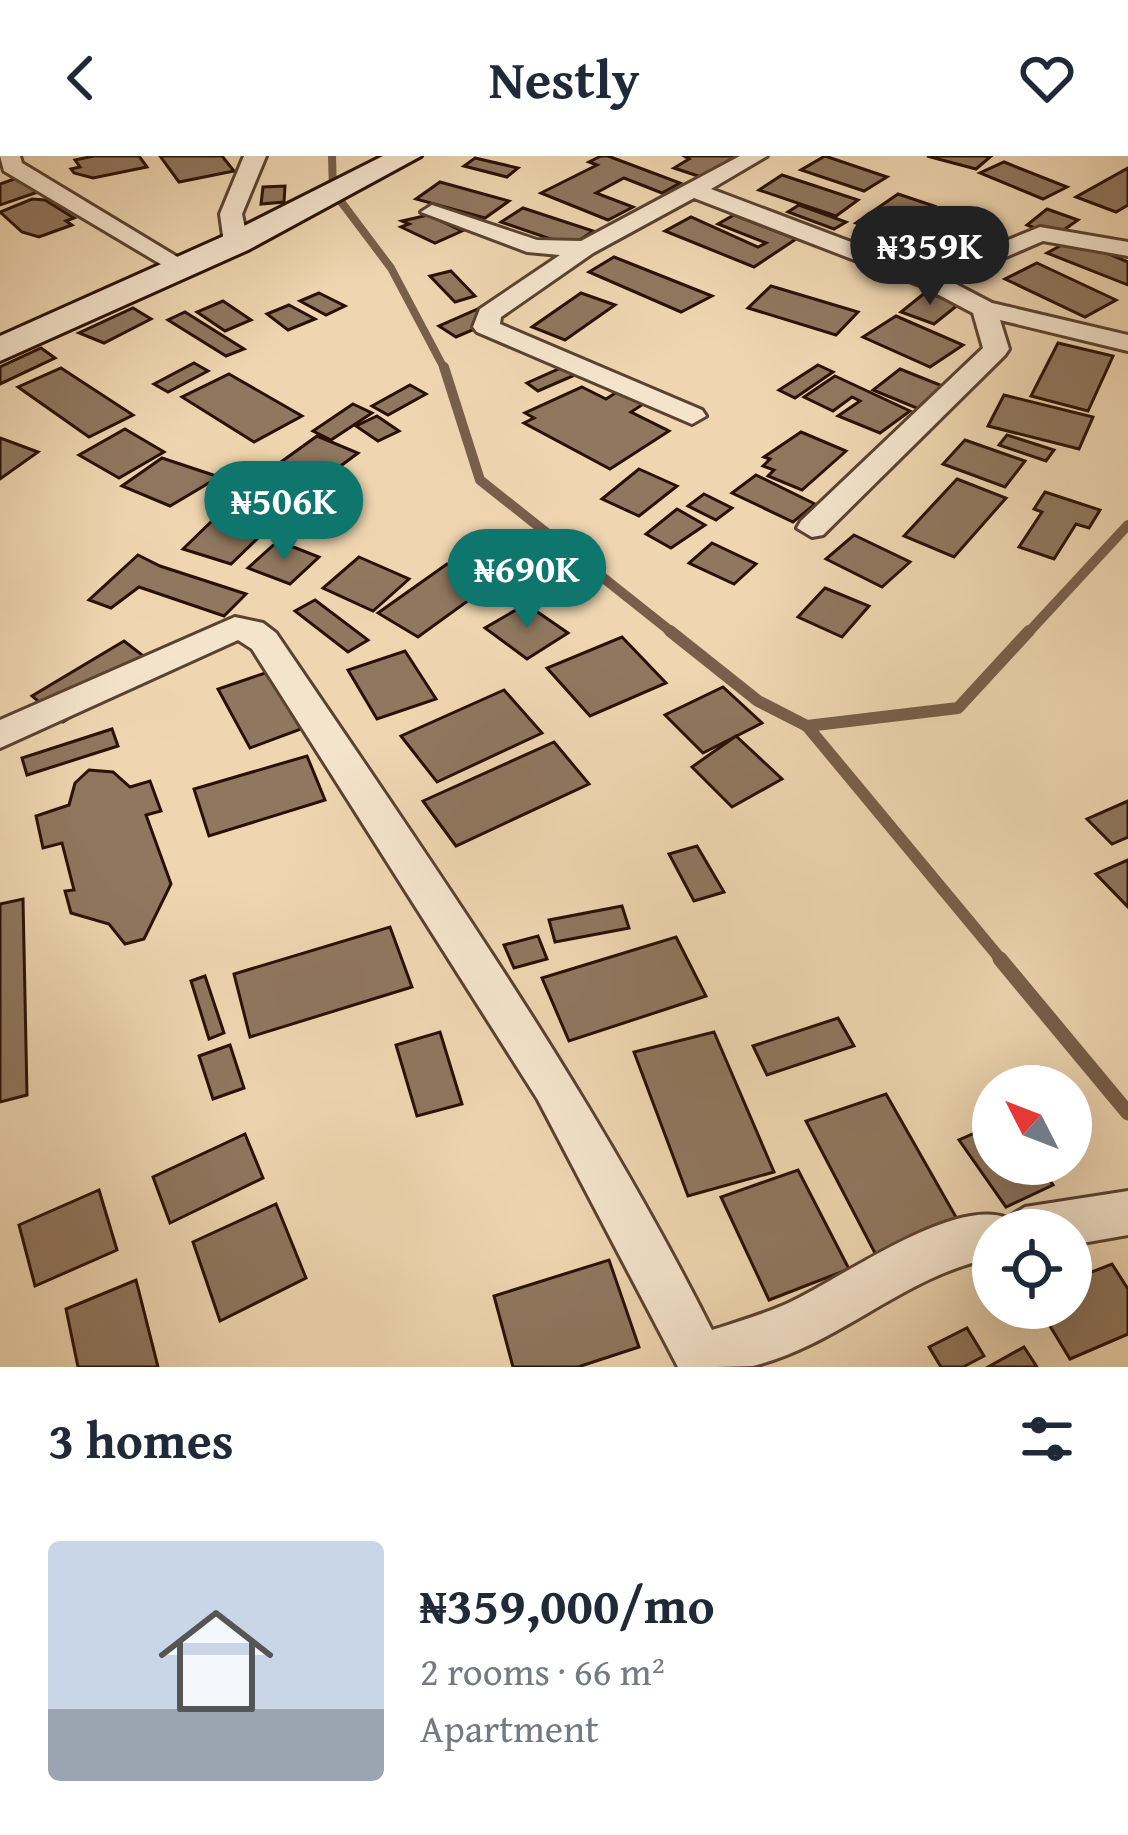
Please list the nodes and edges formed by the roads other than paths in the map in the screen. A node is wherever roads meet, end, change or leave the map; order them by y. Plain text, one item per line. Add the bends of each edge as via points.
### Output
1 (9, 156) edge
2 (255, 156) edge
3 (406, 156) edge
4 (756, 156) edge
5 (698, 192) junction
6 (432, 212) dead end
7 (236, 243) junction
8 (586, 248) junction
9 (1128, 249) edge
10 (182, 266) junction
11 (931, 281) junction
12 (984, 309) junction
13 (1128, 343) edge
14 (0, 350) edge
15 (692, 416) dead end
16 (812, 528) dead end
17 (0, 736) edge
18 (1128, 1213) edge
19 (1092, 1219) edge
20 (972, 1239) edge
21 (702, 1363) edge

1 - 10 street via 12,166
2 - 7 street via 231,214
3 - 7 main road
4 - 5 street
5 - 8 street
5 - 11 street
6 - 8 street via 535,247
7 - 10 main road
8 - 15 street via 489,314 486,327
9 - 11 street via 1040,234
10 - 14 main road
11 - 12 street
12 - 13 street
12 - 16 street via 996,349
17 - 21 street via 235,628 264,641 580,1124
18 - 19 street
20 - 21 street via 793,1328

